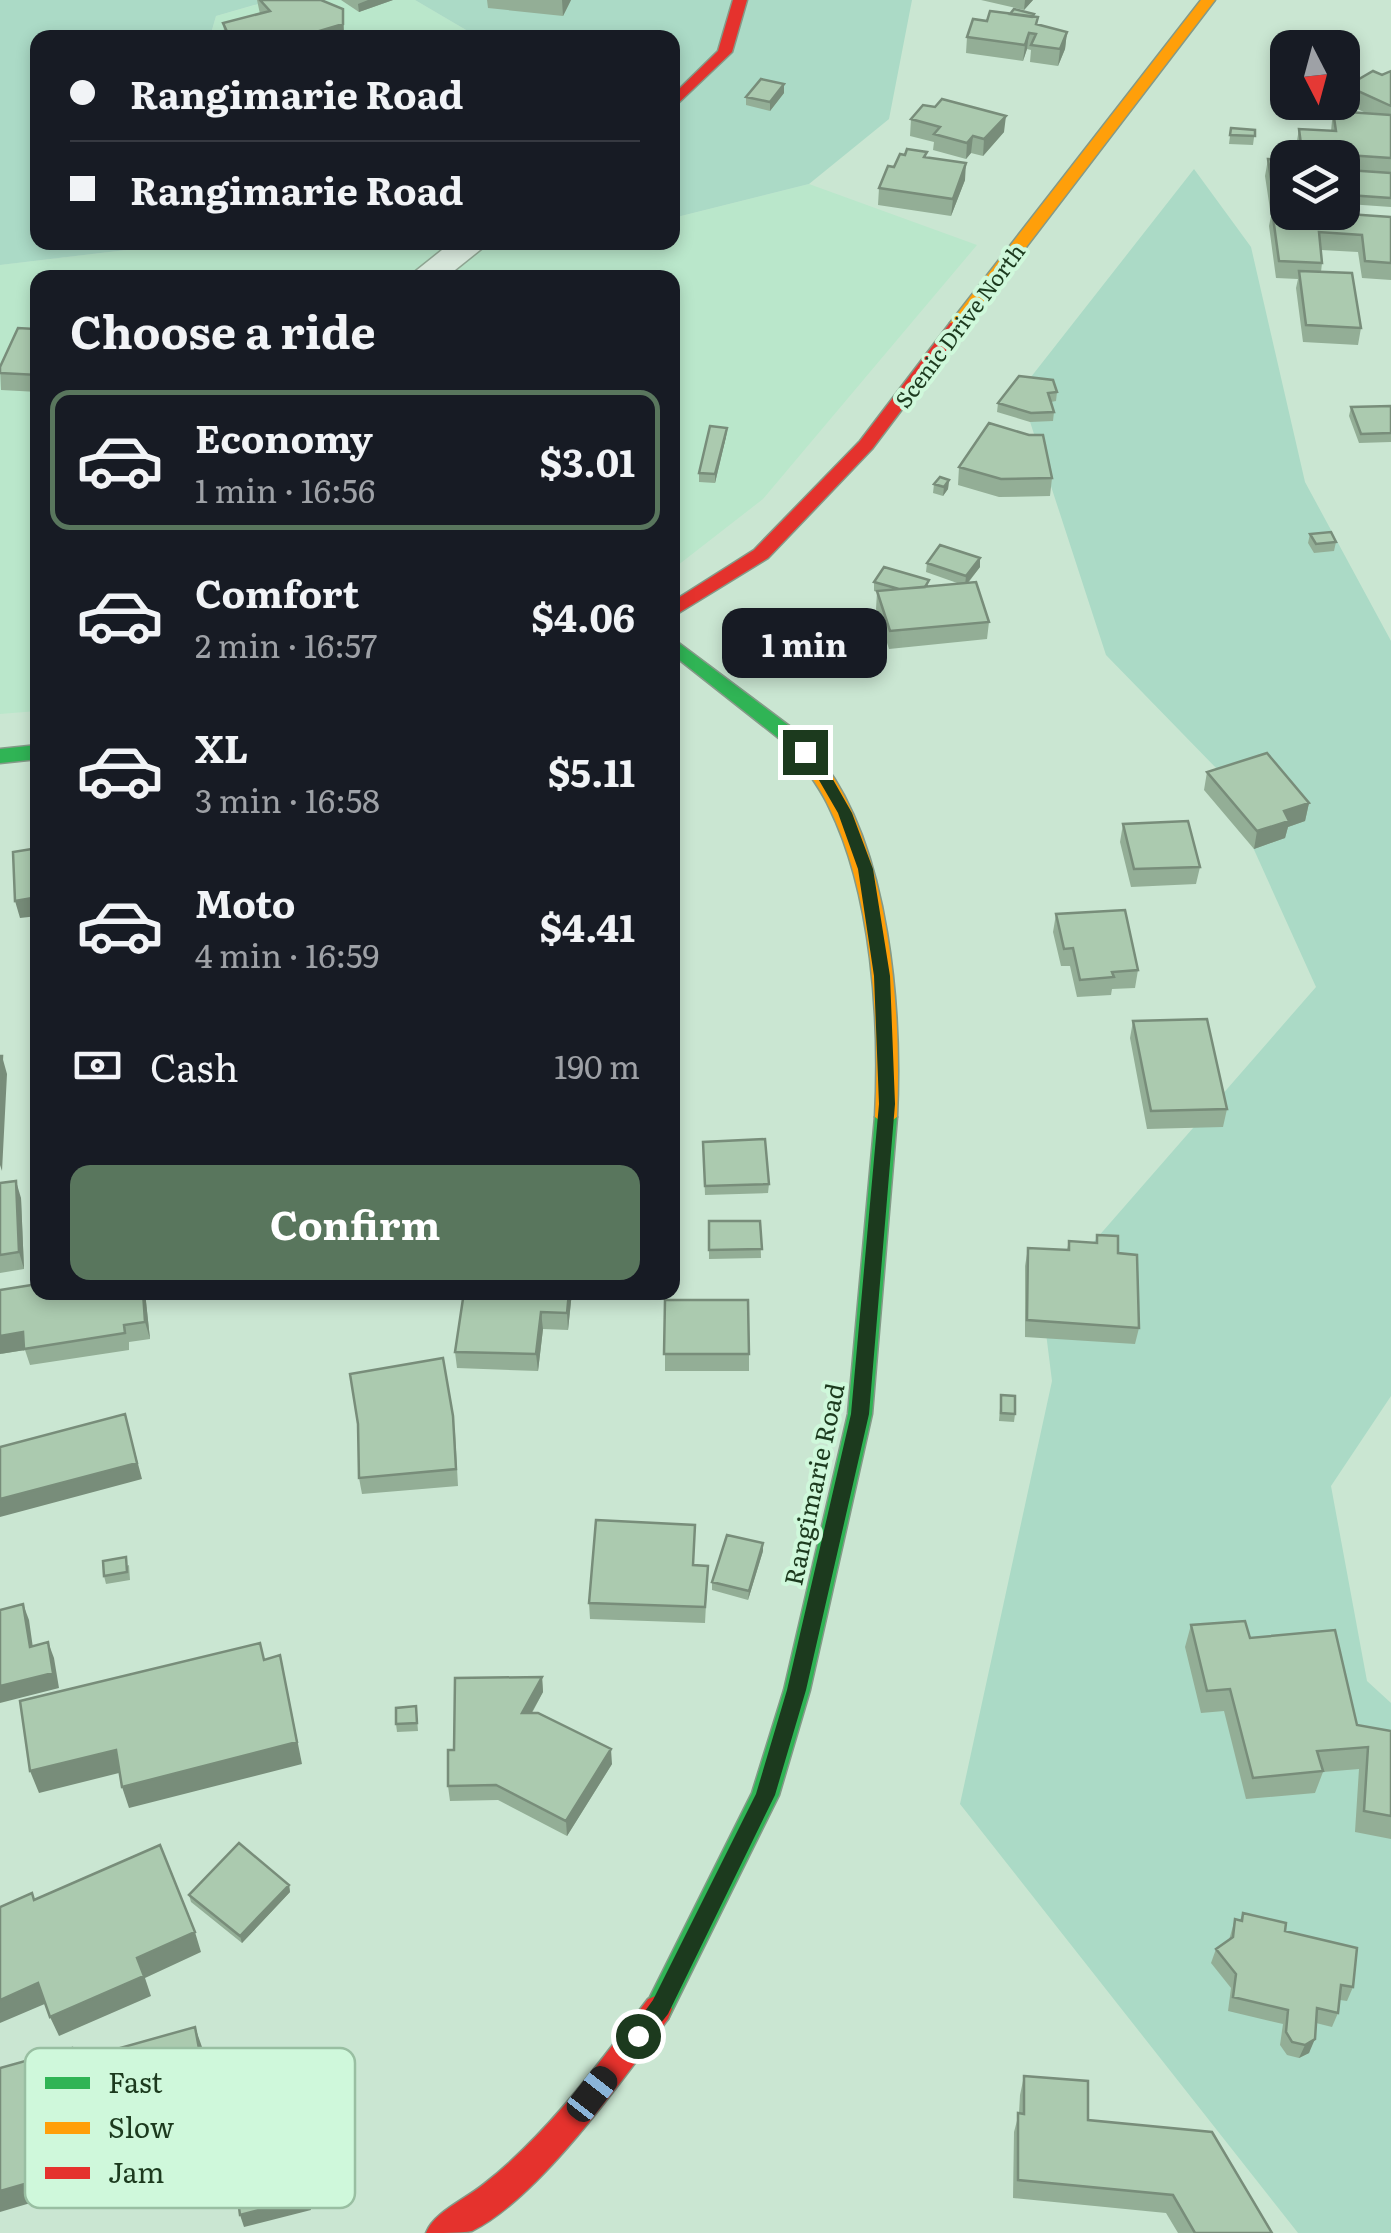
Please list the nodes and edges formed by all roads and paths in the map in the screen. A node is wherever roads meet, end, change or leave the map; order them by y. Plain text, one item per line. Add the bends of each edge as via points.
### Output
1 (740, 0) edge
2 (1208, 0) edge
3 (680, 96) edge
4 (463, 250) edge
5 (434, 270) edge
6 (680, 606) edge
7 (680, 650) edge
8 (30, 753) edge
9 (0, 756) edge
10 (441, 2233) edge

1 - 3 street via 725,52
2 - 6 street, Scenic Drive North via 866,445 762,554
4 - 5 street
7 - 10 street, Rangimarie Road via 788,732 822,772 865,869 882,976 887,1104 860,1414 797,1690 765,1795 660,2007 570,2123 482,2209
8 - 9 street

